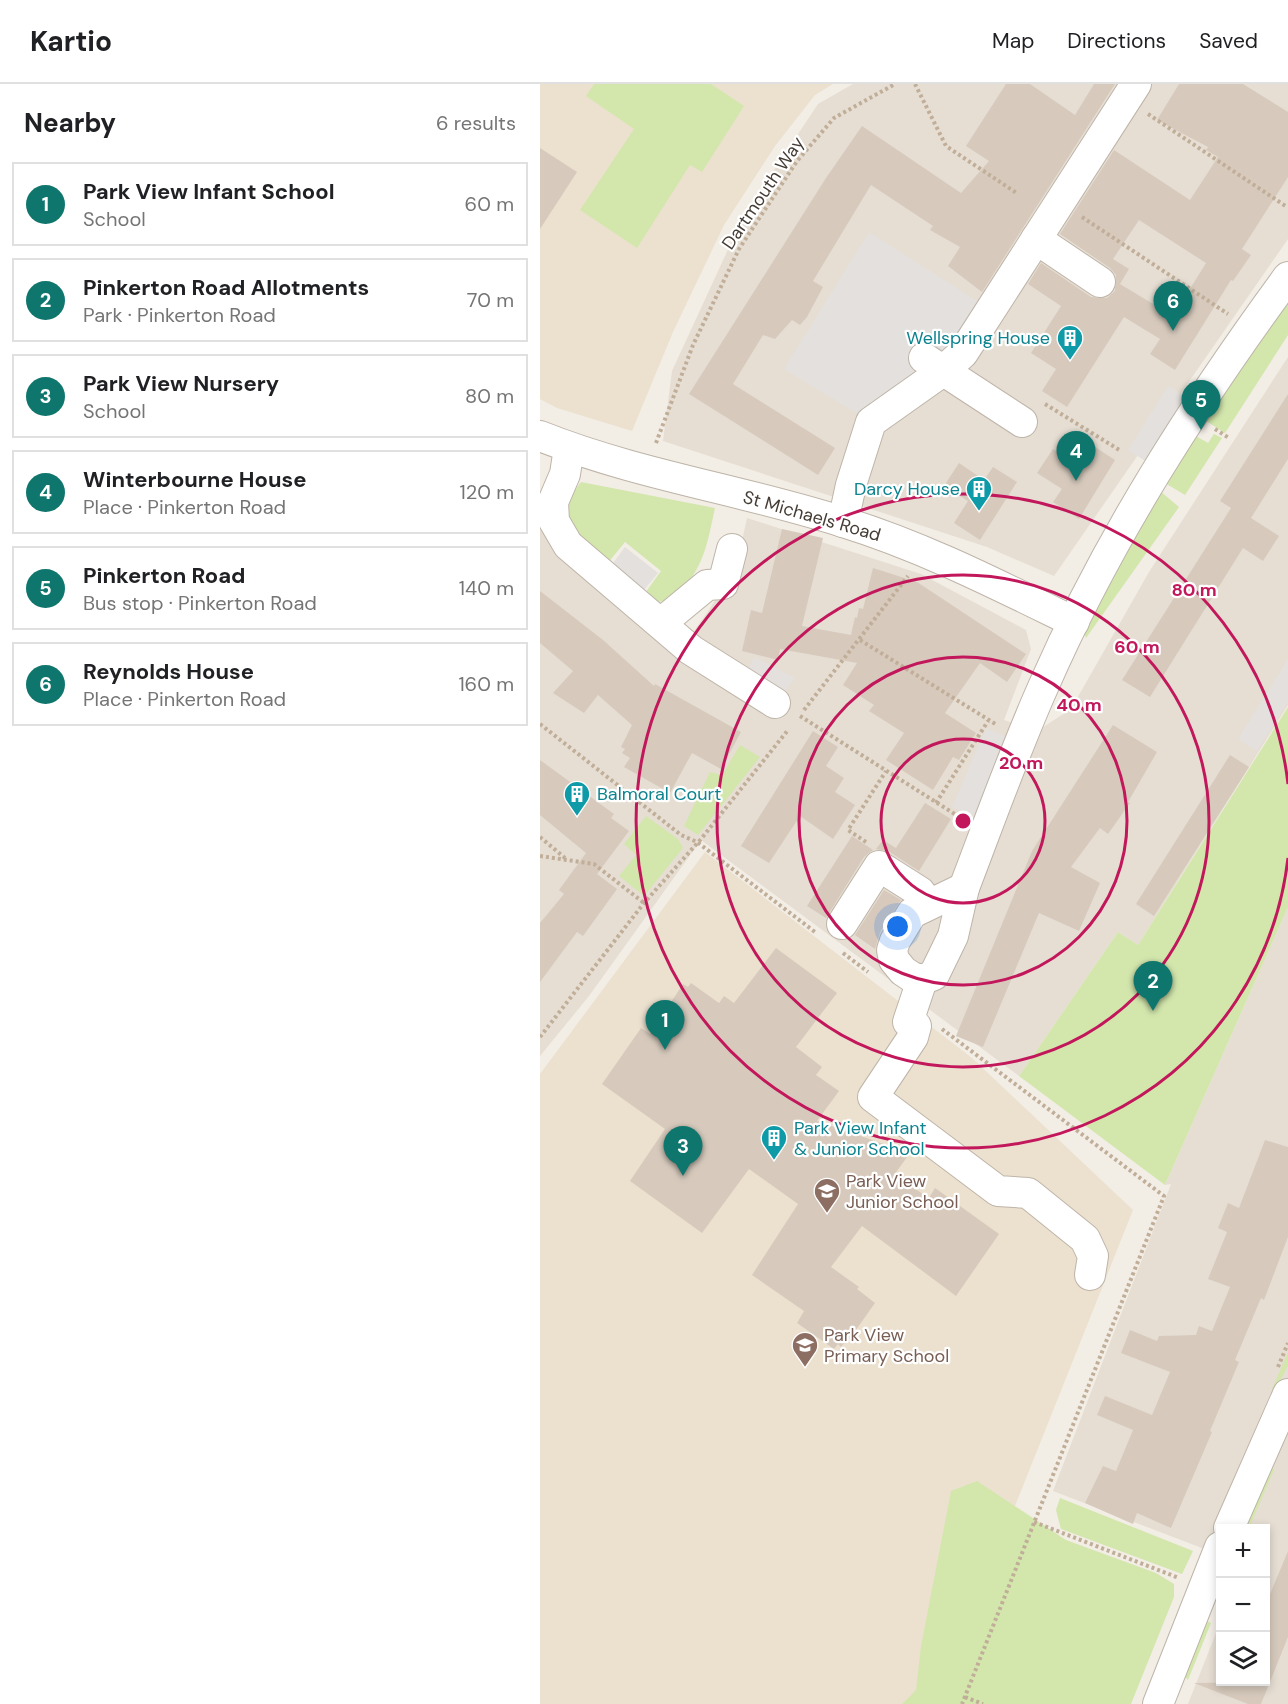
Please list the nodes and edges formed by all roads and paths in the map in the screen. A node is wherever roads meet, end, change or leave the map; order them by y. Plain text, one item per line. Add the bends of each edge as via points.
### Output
1 (895, 84) edge
2 (915, 84) edge
3 (1131, 92) edge
4 (1018, 194) dead end
5 (1287, 207) edge
6 (1076, 213) dead end
7 (1036, 239) junction
8 (1288, 277) edge
9 (1100, 282) dead end
10 (1234, 318) dead end
11 (934, 365) junction
12 (1022, 422) dead end
13 (540, 436) edge
14 (569, 448) junction
15 (652, 453) dead end
16 (546, 507) edge
17 (843, 522) junction
18 (732, 549) dead end
19 (910, 573) dead end
20 (1074, 622) junction
21 (661, 623) junction
22 (860, 640) junction
23 (787, 710) junction
24 (988, 721) junction
25 (540, 724) edge
26 (1006, 730) dead end
27 (886, 771) junction
28 (936, 803) junction
29 (970, 824) dead end
30 (540, 837) edge
31 (697, 842) junction
32 (870, 845) dead end
33 (540, 856) edge
34 (566, 858) junction
35 (964, 888) junction
36 (644, 903) junction
37 (928, 903) junction
38 (834, 936) junction
39 (876, 976) dead end
40 (922, 980) junction
41 (938, 1026) dead end
42 (540, 1037) edge
43 (1090, 1275) dead end
44 (1288, 1394) edge
45 (1034, 1522) junction
46 (1230, 1524) edge
47 (1216, 1559) edge
48 (1186, 1580) dead end
49 (965, 1697) junction
50 (963, 1704) edge
51 (983, 1704) edge
52 (1158, 1704) edge

1 - 15 path, Dartmouth Way via 834,118 790,171 739,249 693,345
2 - 4 path via 946,146
3 - 5 path
3 - 7 street
6 - 10 path
7 - 9 street
7 - 11 street via 963,353
8 - 20 street via 1205,393 1150,479
11 - 12 street
11 - 17 street via 871,422
13 - 14 street, St Michaels Road
14 - 16 street via 565,474
14 - 17 street, St Michaels Road
16 - 21 street via 568,545
17 - 20 street, St Michaels Road via 965,568
18 - 21 street via 723,584 707,585
19 - 22 path
20 - 35 street via 1022,738
21 - 23 street via 691,650
22 - 23 path
22 - 24 path
23 - 27 path
23 - 31 path
24 - 26 path
24 - 28 path
25 - 31 path via 681,835
27 - 28 path
27 - 32 path via 848,830
28 - 29 path
30 - 34 path
31 - 36 path
31 - 38 path
33 - 34 path
34 - 36 path via 594,864
35 - 37 street
35 - 40 street via 952,936 934,975
36 - 42 path
37 - 38 street via 920,892 879,866
37 - 40 street via 912,913 892,950 894,960 903,970
38 - 39 path
40 - 43 street via 908,1022 916,1026 913,1038 873,1097 998,1191 1028,1193 1085,1239 1093,1256
41 - 45 path via 1164,1196
44 - 46 street
45 - 48 path
45 - 49 path
47 - 52 street
49 - 50 path
49 - 51 path

